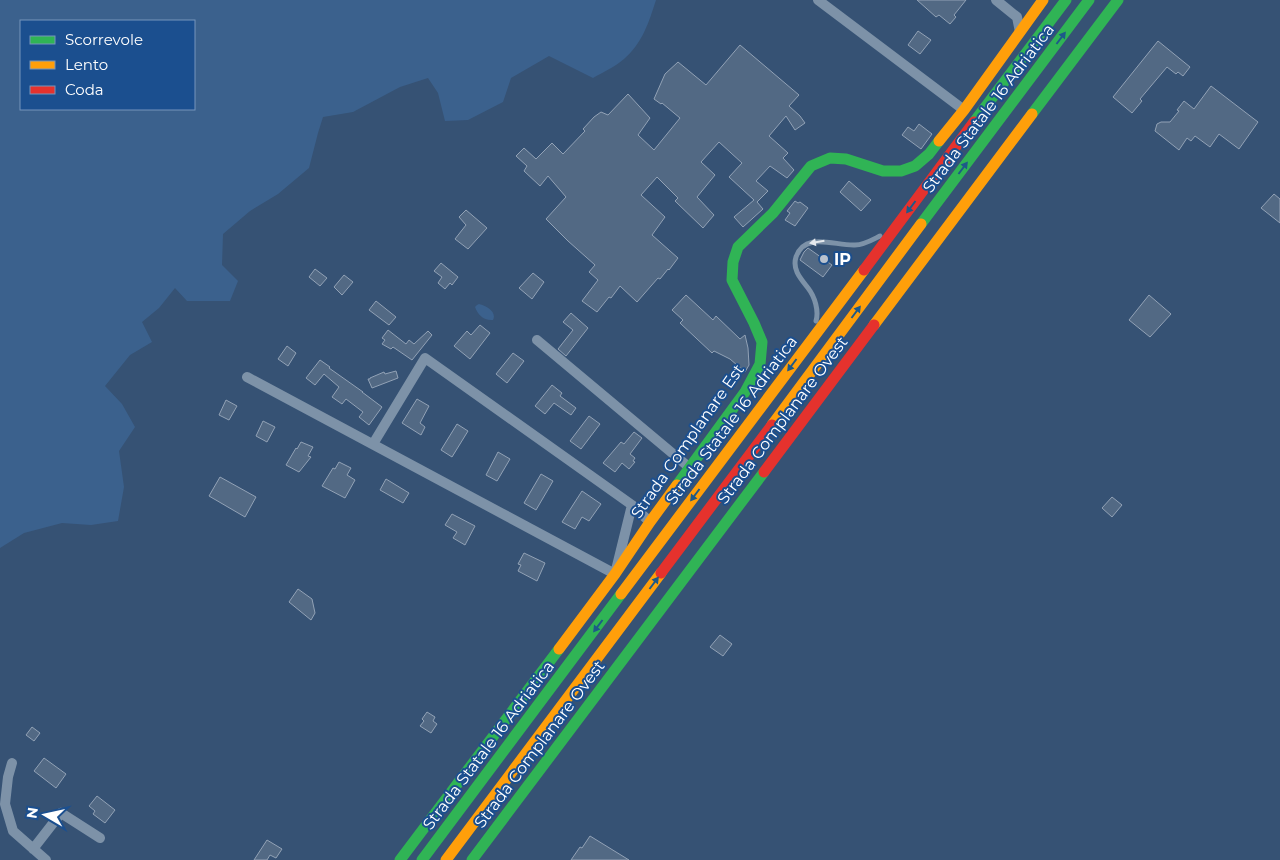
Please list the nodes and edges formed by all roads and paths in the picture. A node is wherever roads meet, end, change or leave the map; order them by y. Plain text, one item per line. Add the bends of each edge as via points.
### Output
1 (818, 0) edge
2 (996, 0) edge
3 (1044, 0) edge
4 (1066, 0) edge
5 (1089, 0) edge
6 (1118, 0) edge
7 (1020, 32) junction
8 (964, 110) junction
9 (896, 227) junction
10 (537, 340) dead end
11 (809, 343) junction
12 (247, 377) dead end
13 (373, 444) junction
14 (690, 468) junction
15 (632, 505) junction
16 (650, 522) junction
17 (615, 574) junction
18 (12, 762) dead end
19 (100, 838) dead end
20 (33, 849) junction
21 (46, 860) edge
22 (400, 860) edge
23 (422, 860) edge
24 (446, 860) edge
25 (472, 860) edge

1 - 8 street
2 - 7 street via 1017,17
3 - 7 main road, Strada Complanare Est
4 -> 9 main road, Strada Statale 16 Adriatica
24 -> 5 main road, Strada Statale 16 Adriatica
6 - 25 main road, Strada Complanare Ovest
7 - 8 main road, Strada Complanare Est
8 - 14 main road, Strada Complanare Est via 929,154 915,166 901,171 883,170 846,159 830,158 811,166 773,213 738,247 732,280 762,342 760,364 745,392
9 - 11 main road, Strada Statale 16 Adriatica
9 -> 11 lane via 857,245 826,241 811,242 802,247 796,259 796,270 816,303 817,318
10 - 14 street
11 -> 23 main road, Strada Statale 16 Adriatica
12 - 13 street
13 - 15 street via 425,358
13 - 17 street
14 - 16 main road, Strada Complanare Est
15 - 16 street
15 - 17 street
16 - 17 main road, Strada Complanare Est
17 - 22 main road, Strada Complanare Est
18 - 20 street via 6,804 13,831
19 - 20 street via 61,813
20 - 21 street

